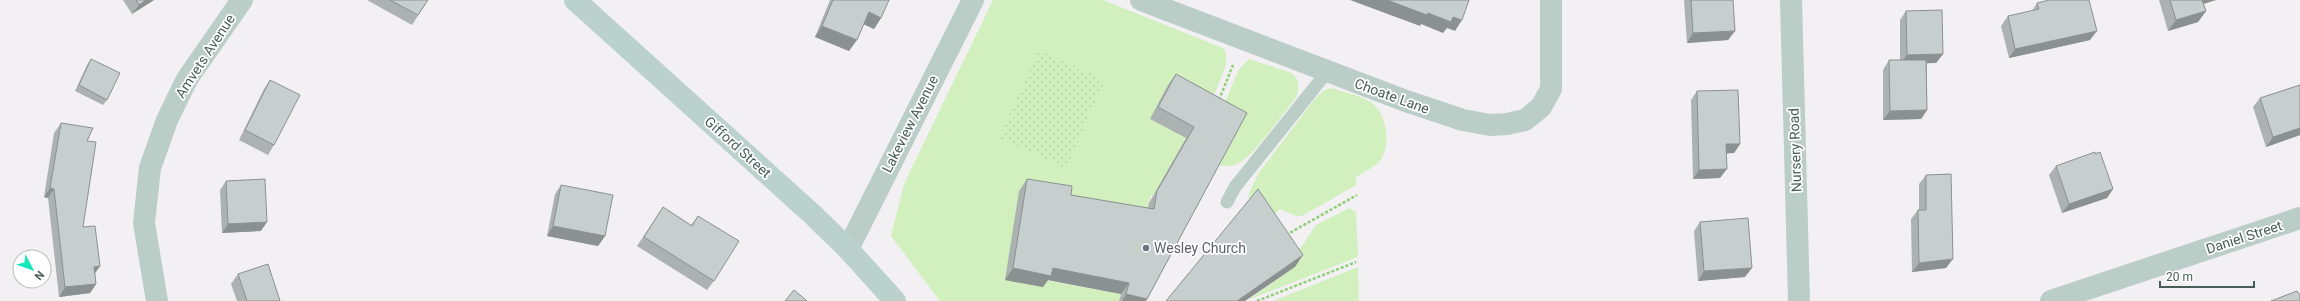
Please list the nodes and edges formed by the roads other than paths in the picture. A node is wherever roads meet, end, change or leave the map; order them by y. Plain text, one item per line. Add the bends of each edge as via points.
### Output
1 (575, 0) edge
2 (973, 0) edge
3 (1141, 0) edge
4 (1551, 0) edge
5 (1791, 0) edge
6 (239, 1) edge
7 (1326, 72) junction
8 (1228, 202) dead end
9 (2300, 218) edge
10 (848, 249) junction
11 (157, 301) edge
12 (896, 301) edge
13 (1799, 301) edge
14 (2051, 301) edge

1 - 10 main road, Gifford Street
2 - 10 street, Lakeview Avenue
3 - 7 street, Choate Lane
4 - 7 street, Choate Lane via 1551,89 1541,107 1525,120 1490,125 1463,120
5 - 13 street, Nursery Road
6 - 11 street, Amvets Avenue via 187,79 167,120 150,168 144,223
7 - 8 lane via 1235,187
9 - 14 street, Daniel Street
10 - 12 main road, Gifford Street

